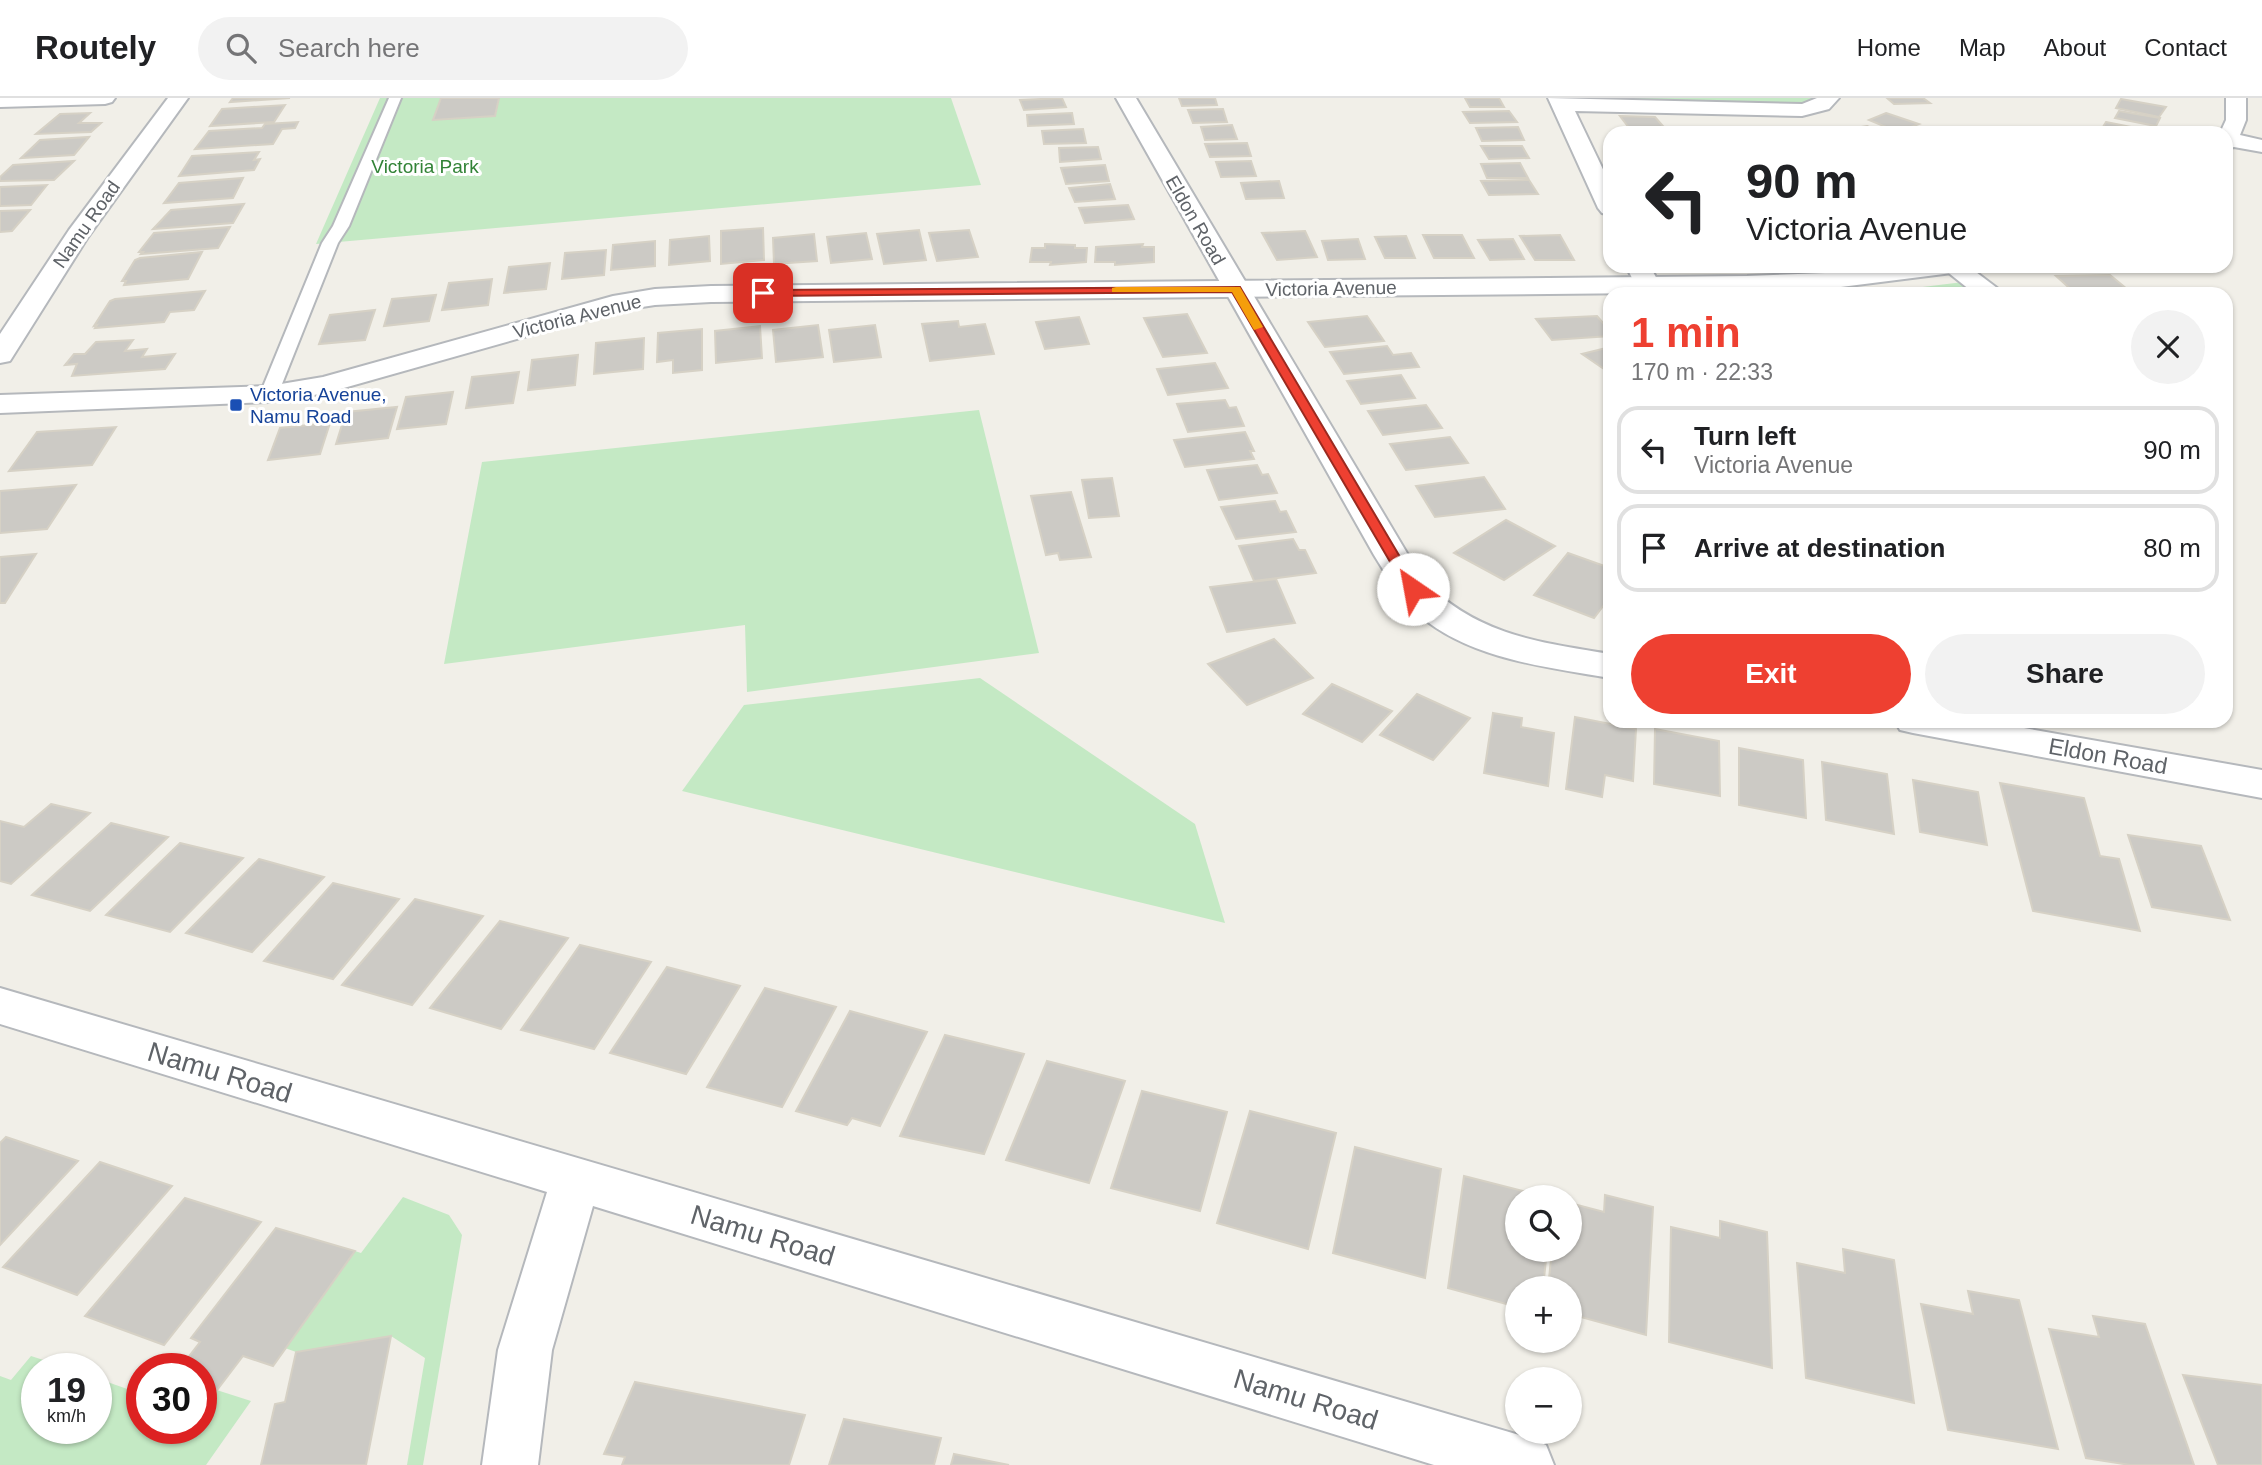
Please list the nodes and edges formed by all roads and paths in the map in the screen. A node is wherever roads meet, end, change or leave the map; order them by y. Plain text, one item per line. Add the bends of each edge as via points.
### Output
1 (106, 98) edge
2 (178, 98) edge
3 (395, 98) edge
4 (1126, 98) edge
5 (1829, 98) edge
6 (2236, 98) edge
7 (0, 101) edge
8 (1559, 102) edge
9 (2233, 128) edge
10 (2233, 142) edge
11 (2262, 146) edge
12 (1603, 193) edge
13 (1893, 273) edge
14 (1962, 273) edge
15 (1656, 282) edge
16 (1982, 287) edge
17 (1236, 289) junction
18 (0, 355) edge
19 (269, 394) junction
20 (0, 404) edge
21 (1603, 665) edge
22 (1952, 728) edge
23 (2262, 784) edge
24 (0, 1006) edge
25 (576, 1178) junction
26 (510, 1465) edge
27 (1526, 1465) edge

1 - 7 street
2 - 18 street, Namu Road via 77,235
3 - 19 lane
4 - 17 street, Eldon Road
5 - 8 street via 1822,105 1802,110
6 - 9 street
8 - 12 street
10 - 11 street
13 - 15 street, Victoria Avenue via 1825,281
14 - 16 street, Victoria Avenue
15 - 17 street, Victoria Avenue
17 - 19 street, Victoria Avenue via 655,297 613,304 326,385
17 - 21 street, Eldon Road via 1413,589 1447,619 1496,644
19 - 20 street, Victoria Avenue
22 - 23 street, Eldon Road
24 - 25 street, Namu Road
25 - 26 street via 525,1350
25 - 27 street, Namu Road

